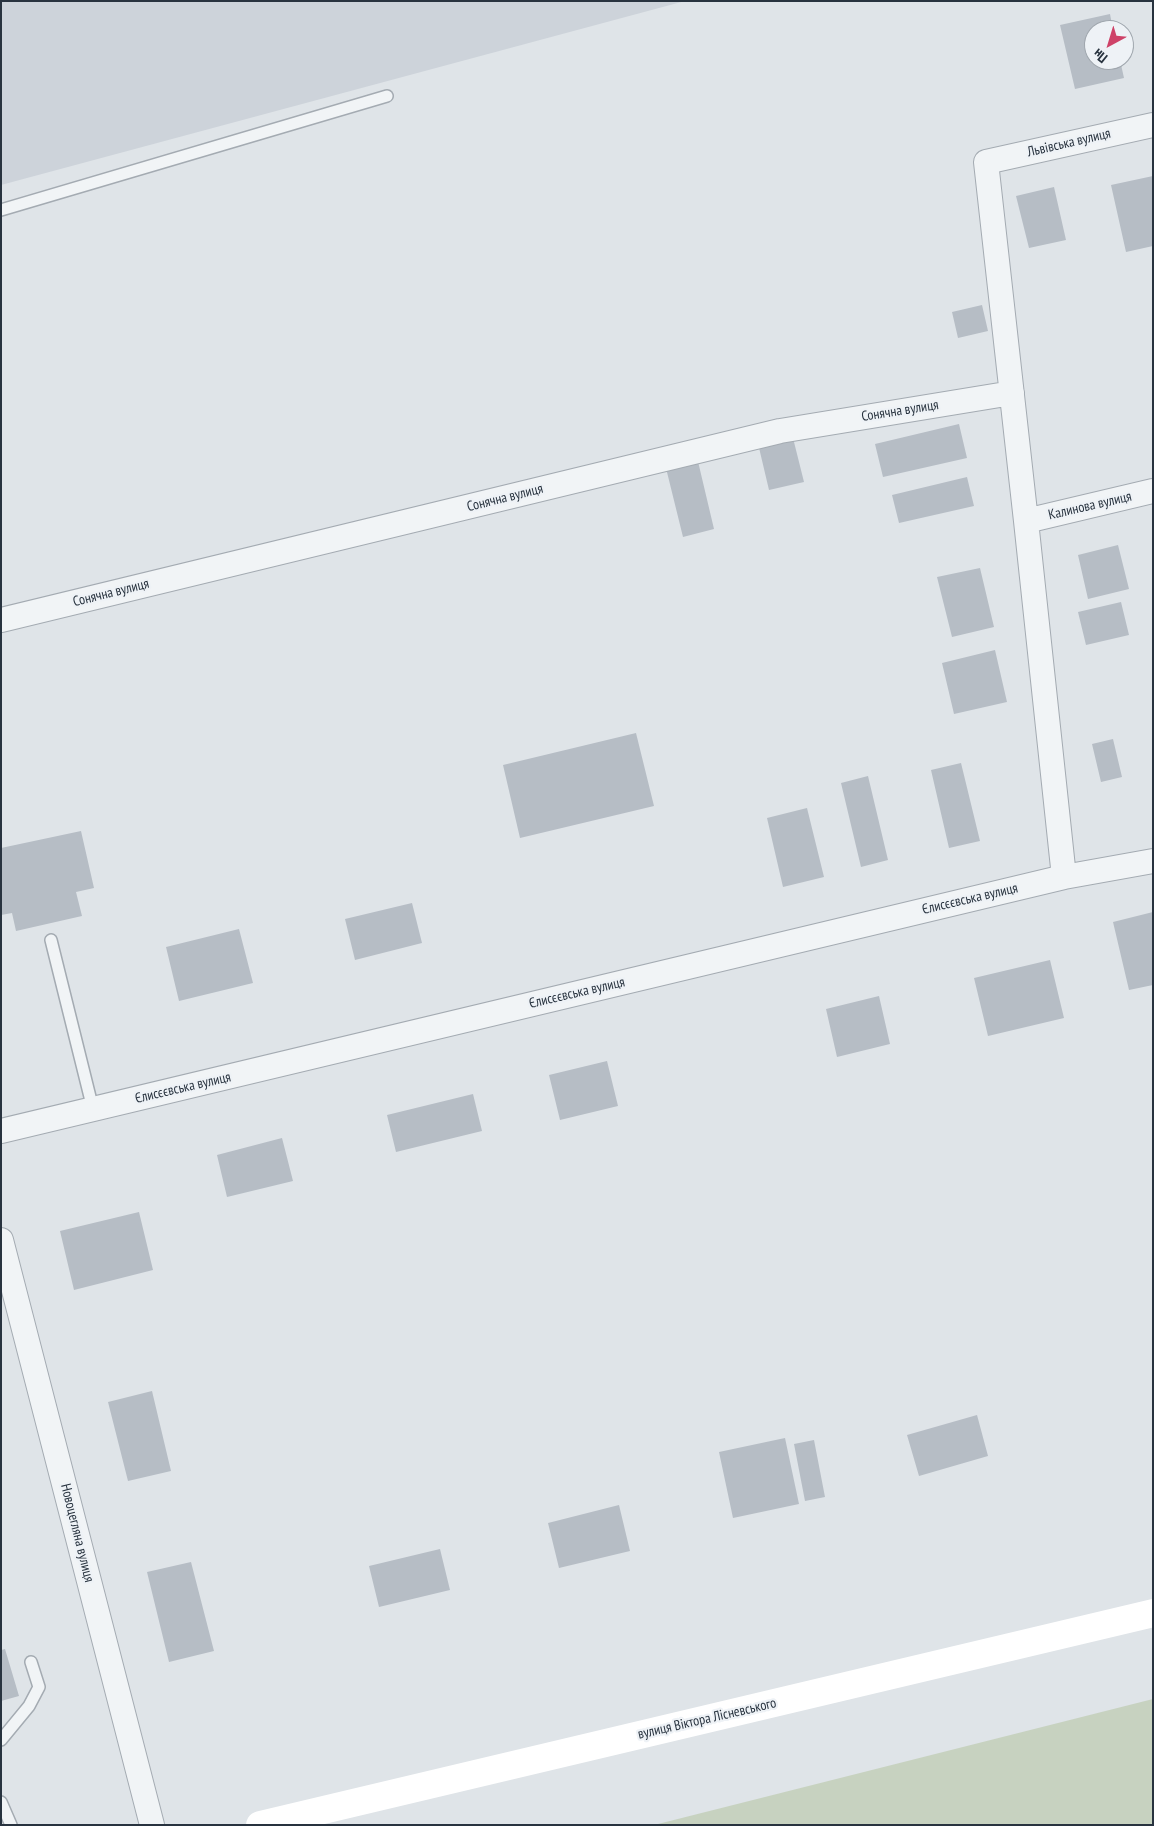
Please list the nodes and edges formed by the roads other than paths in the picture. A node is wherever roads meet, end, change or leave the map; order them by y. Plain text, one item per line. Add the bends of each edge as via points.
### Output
1 (387, 96) dead end
2 (1153, 124) edge
3 (1, 210) edge
4 (1012, 393) junction
5 (1153, 491) edge
6 (1026, 521) junction
7 (1, 620) edge
8 (1153, 861) edge
9 (1064, 877) junction
10 (51, 940) dead end
11 (93, 1109) junction
12 (1, 1131) edge
13 (1, 1240) edge
14 (1153, 1613) edge
15 (31, 1662) dead end
16 (1, 1740) edge
17 (1, 1802) edge
18 (11, 1825) edge
19 (152, 1825) edge
20 (260, 1825) edge

1 - 3 lane
2 - 4 street, Львівська вулиця via 986,162
4 - 6 street
4 - 7 street, Сонячна вулиця via 780,431
5 - 6 street, Калинова вулиця
6 - 9 street
8 - 9 street, Єлисєєвська вулиця
9 - 11 street, Єлисєєвська вулиця
10 - 11 lane
11 - 12 street, Єлисєєвська вулиця
13 - 19 street, Новоцегляна вулиця
14 - 20 street, вулиця Віктора Лісневського
15 - 16 lane via 38,1687 29,1706
17 - 18 lane

